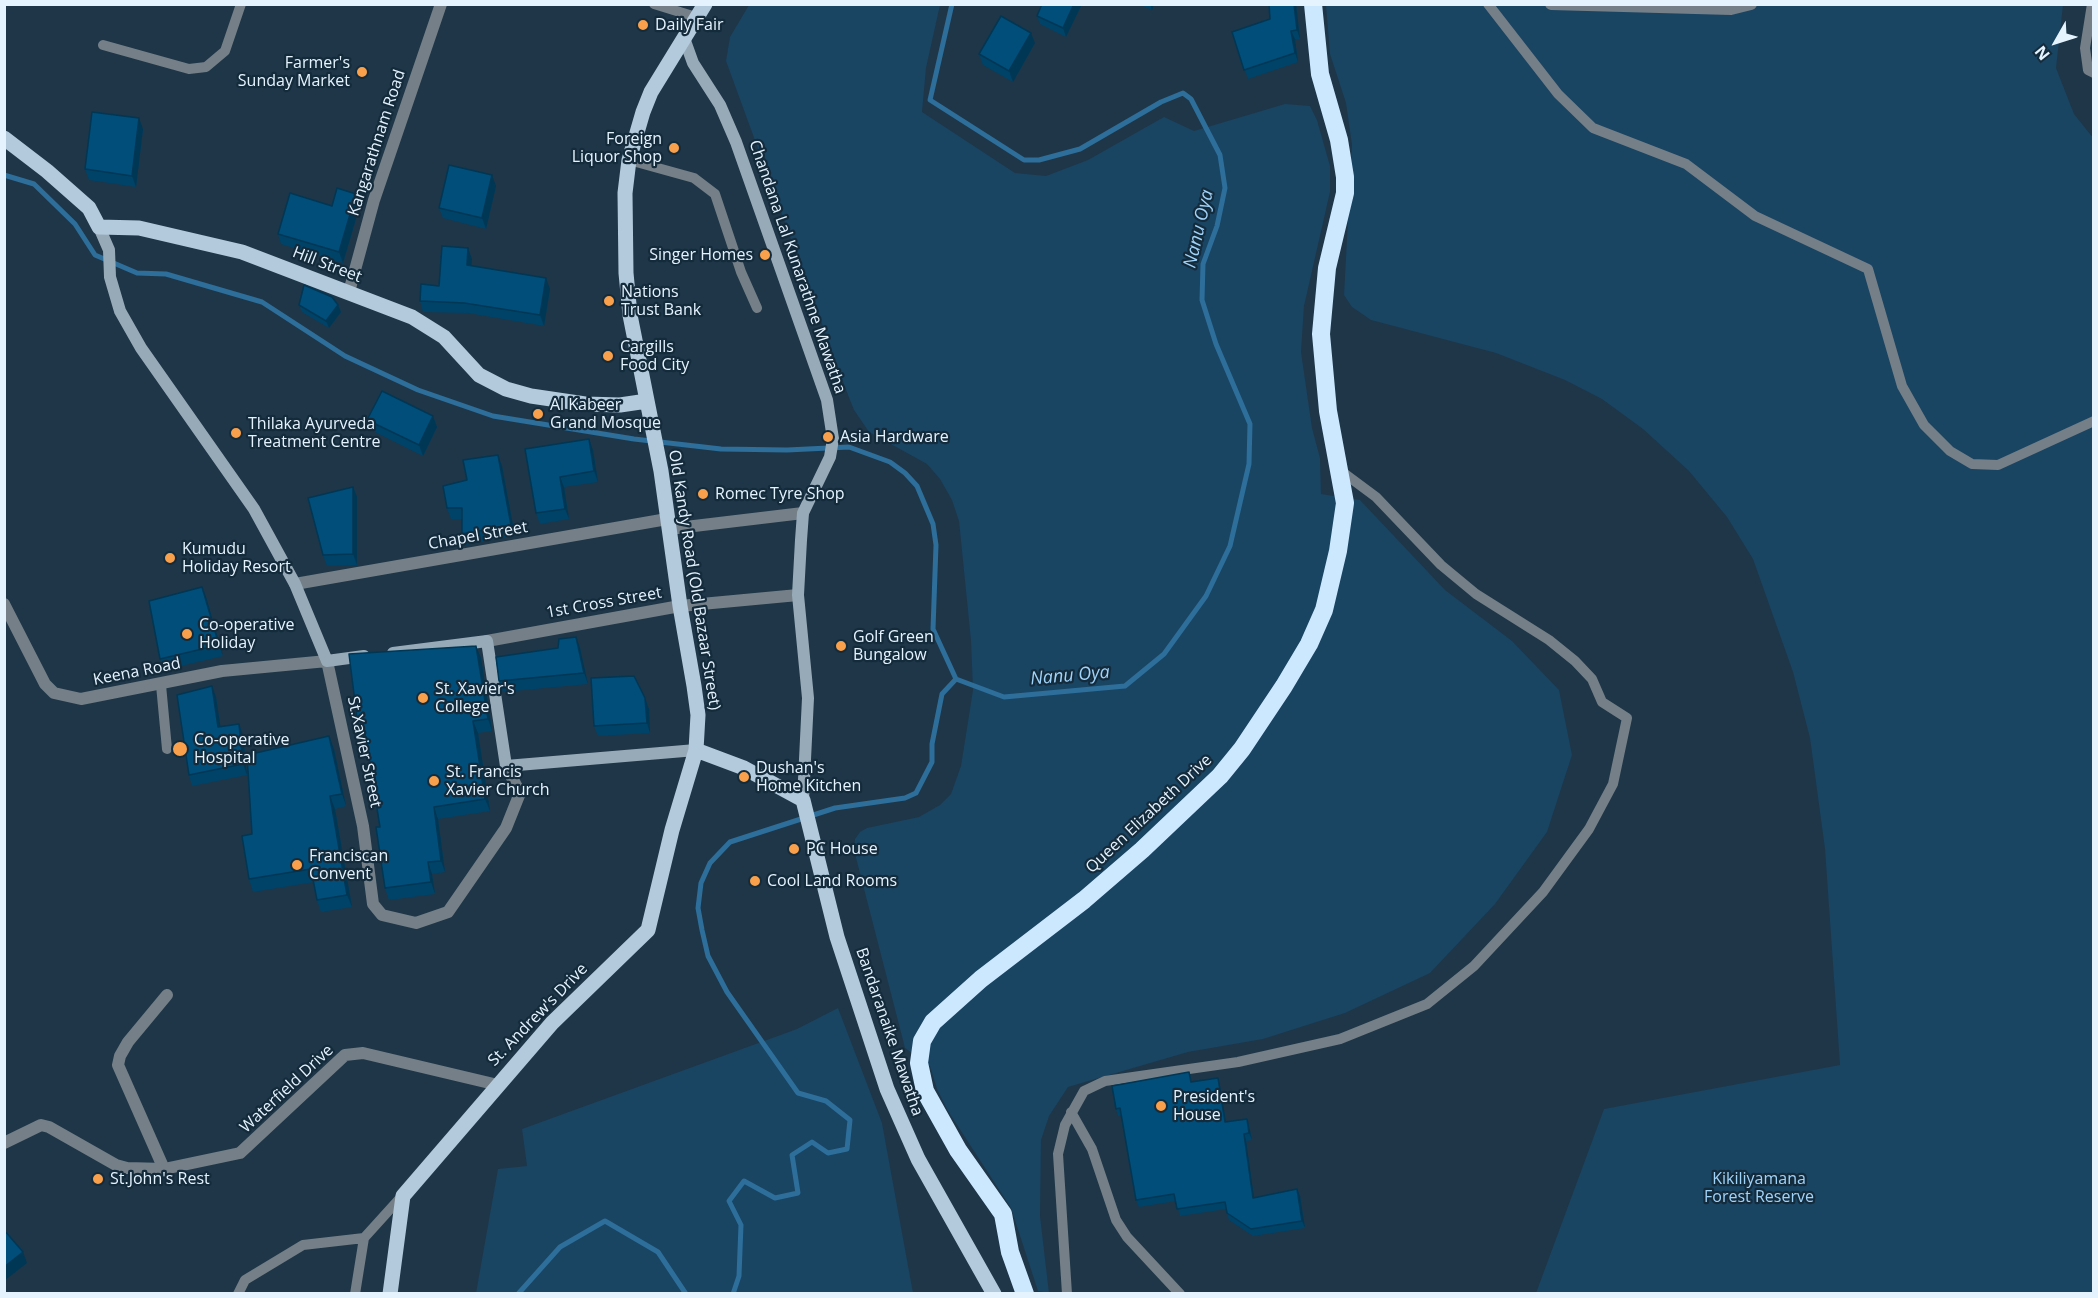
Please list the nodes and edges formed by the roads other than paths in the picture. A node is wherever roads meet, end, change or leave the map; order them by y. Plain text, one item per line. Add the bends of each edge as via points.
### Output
1 (241, 4) edge
2 (441, 4) edge
3 (654, 4) edge
4 (1313, 4) edge
5 (1488, 4) edge
6 (1551, 4) edge
7 (1751, 4) edge
8 (2092, 4) edge
9 (700, 11) edge
10 (684, 38) junction
11 (103, 45) dead end
12 (2094, 73) edge
13 (4, 138) edge
14 (629, 160) junction
15 (99, 227) junction
16 (349, 292) junction
17 (757, 308) dead end
18 (647, 401) junction
19 (2094, 421) edge
20 (1341, 471) junction
21 (802, 513) junction
22 (668, 524) junction
23 (295, 584) junction
24 (798, 595) junction
25 (4, 604) edge
26 (680, 606) junction
27 (487, 641) junction
28 (327, 661) junction
29 (161, 685) junction
30 (167, 749) dead end
31 (696, 750) junction
32 (506, 766) junction
33 (803, 803) junction
34 (167, 995) dead end
35 (498, 1085) junction
36 (1071, 1112) junction
37 (4, 1143) edge
38 (164, 1168) junction
39 (403, 1196) junction
40 (364, 1238) junction
41 (238, 1293) edge
42 (355, 1293) edge
43 (390, 1293) edge
44 (994, 1293) edge
45 (1025, 1293) edge
46 (1067, 1293) edge
47 (1180, 1293) edge

1 - 11 lane via 225,51 206,67 189,69
2 - 16 street, Kangarathnam Road via 374,200
3 - 9 lane
4 - 20 highway, Queen Elizabeth Drive via 1320,74 1345,177 1345,193 1327,268 1321,334 1328,411
5 - 19 lane via 1558,94 1593,128 1686,164 1755,216 1868,269 1902,386 1924,425 1950,451 1972,464 1998,465
6 - 7 street via 1731,9
8 - 12 lane via 2085,48 2088,70
9 - 10 main road, Old Kandy Road (Old Bazaar Street)
10 - 14 main road, Old Kandy Road (Old Bazaar Street) via 651,92
10 - 21 street, Chandana Lal Kunarathne Mawatha via 693,63 720,105 748,173 822,383 833,439 830,457
13 - 15 main road via 89,207
14 - 17 lane via 693,178 715,194
14 - 18 main road, Old Kandy Road (Old Bazaar Street) via 625,193 626,273
15 - 16 main road, Hill Street via 139,228 242,252
15 - 23 street, St.Xavier Street via 109,250 114,295 141,348 254,509
16 - 18 main road, Hill Street via 430,328 456,348 479,375 499,386 531,396 585,404
18 - 22 main road, Old Kandy Road (Old Bazaar Street)
20 - 36 lane via 1376,497 1441,565 1476,594 1575,661 1592,679 1602,702 1627,718 1613,784 1589,829 1543,892 1474,966 1427,1004 1340,1039 1238,1062 1105,1081 1084,1091
20 - 45 highway, Queen Elizabeth Drive via 1345,515 1324,610 1297,665 1235,759 1142,850 981,979 924,1034 919,1063 925,1091 958,1150 1003,1214 1010,1252
21 - 22 street, Chapel Street
21 - 24 street, Chandana Lal Kunarathne Mawatha
22 - 23 street, Chapel Street
22 - 26 main road, Old Kandy Road (Old Bazaar Street)
23 - 28 street, St.Xavier Street
24 - 26 street, 1st Cross Street
24 - 33 street, Chandana Lal Kunarathne Mawatha via 808,698
25 - 29 street, Keena Road via 45,684 54,693 81,699
26 - 27 street, 1st Cross Street
26 - 31 main road, Old Kandy Road (Old Bazaar Street) via 698,715
27 - 28 street
27 - 32 street
28 - 29 street, Keena Road via 222,672
28 - 32 street, St.Xavier Street via 363,826 373,904 382,915 416,923 448,912 506,828 520,793
29 - 30 lane
31 - 32 street
31 - 33 main road via 744,768
31 - 35 main road, St. Andrew's Drive via 648,930 552,1023
33 - 44 main road, Bandaranaike Mawatha via 837,937 887,1089 918,1159
34 - 38 street via 128,1042 118,1065
35 - 38 street, Waterfield Drive via 363,1053 345,1055 240,1153
35 - 39 main road, St. Andrew's Drive
36 - 46 lane via 1058,1154
36 - 47 lane via 1092,1149 1116,1220 1132,1243
37 - 38 street, Waterfield Drive via 41,1125 116,1165
39 - 40 lane
39 - 43 main road
40 - 41 lane via 303,1245 245,1280
40 - 42 lane

